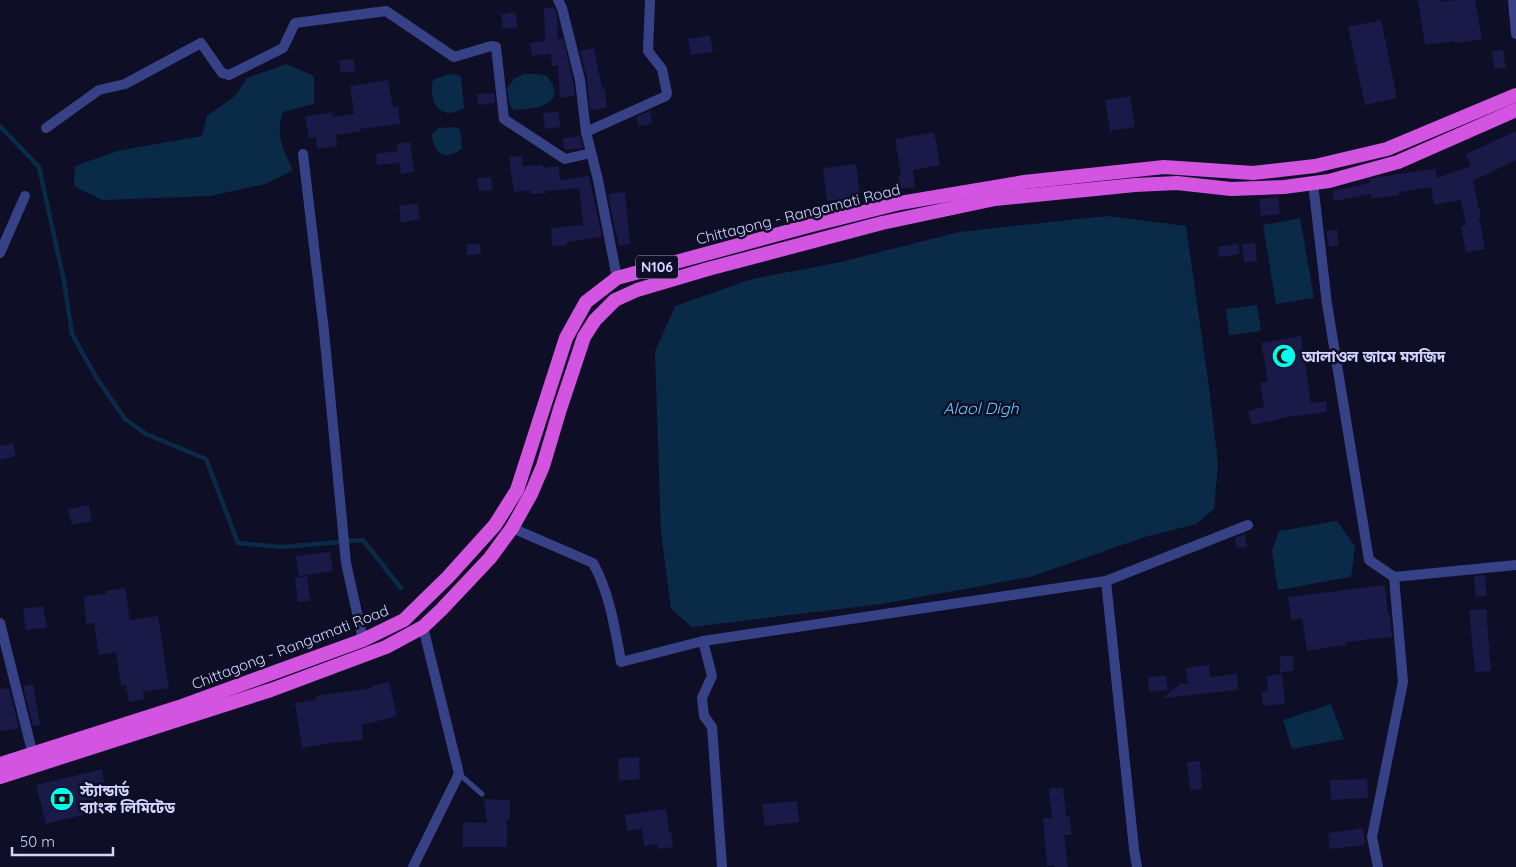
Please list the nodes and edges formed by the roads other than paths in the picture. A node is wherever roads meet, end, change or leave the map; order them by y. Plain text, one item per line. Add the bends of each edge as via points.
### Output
1 (558, 0) edge
2 (650, 0) edge
3 (1513, 0) edge
4 (1516, 34) edge
5 (1516, 95) edge
6 (1516, 110) edge
7 (46, 128) dead end
8 (586, 132) junction
9 (591, 153) junction
10 (303, 154) dead end
11 (1313, 183) junction
12 (26, 196) dead end
13 (0, 253) edge
14 (617, 278) junction
15 (1248, 525) dead end
16 (512, 528) junction
17 (1516, 565) edge
18 (1394, 577) junction
19 (1106, 581) junction
20 (0, 622) edge
21 (423, 626) junction
22 (363, 640) junction
23 (703, 641) junction
24 (31, 747) dead end
25 (0, 764) edge
26 (459, 774) junction
27 (0, 777) edge
28 (482, 794) dead end
29 (413, 867) edge
30 (722, 867) edge
31 (1137, 867) edge
32 (1378, 867) edge

1 - 8 street via 580,80
2 - 8 street via 648,51 662,69 666,96
3 - 4 street
5 - 14 highway, Chittagong - Rangamati Road / N106 via 1388,150 1315,166 1252,173 1164,167 1024,182 900,203
6 - 11 highway, Chittagong - Rangamati Road / N106 via 1398,162
7 - 9 street via 99,90 125,84 201,43 222,74 229,75 283,48 295,24 386,11 454,57 496,47 504,119 565,159
8 - 9 street
9 - 14 street
10 - 22 street via 324,331 340,517 346,563
11 - 16 highway, Chittagong - Rangamati Road / N106 via 1232,189 1177,184 1135,185 995,199 882,222 637,290 615,300 584,337 542,471
11 - 18 street via 1327,304 1369,560
12 - 13 street
14 - 22 highway, Chittagong - Rangamati Road / N106 via 586,302 566,338 517,490 495,525 404,620
15 - 19 street
16 - 21 highway, Chittagong - Rangamati Road / N106 via 490,558
16 - 23 street via 593,564 613,619 621,662
17 - 18 street
18 - 32 street via 1403,682 1372,837
19 - 23 street
19 - 31 street
20 - 24 street
21 - 26 street
21 - 27 highway, Chittagong - Rangamati Road / N106 via 386,647 279,687
22 - 25 highway, Chittagong - Rangamati Road / N106 via 179,707
23 - 30 street via 712,676 702,698 704,716 712,728
26 - 28 lane
26 - 29 street

